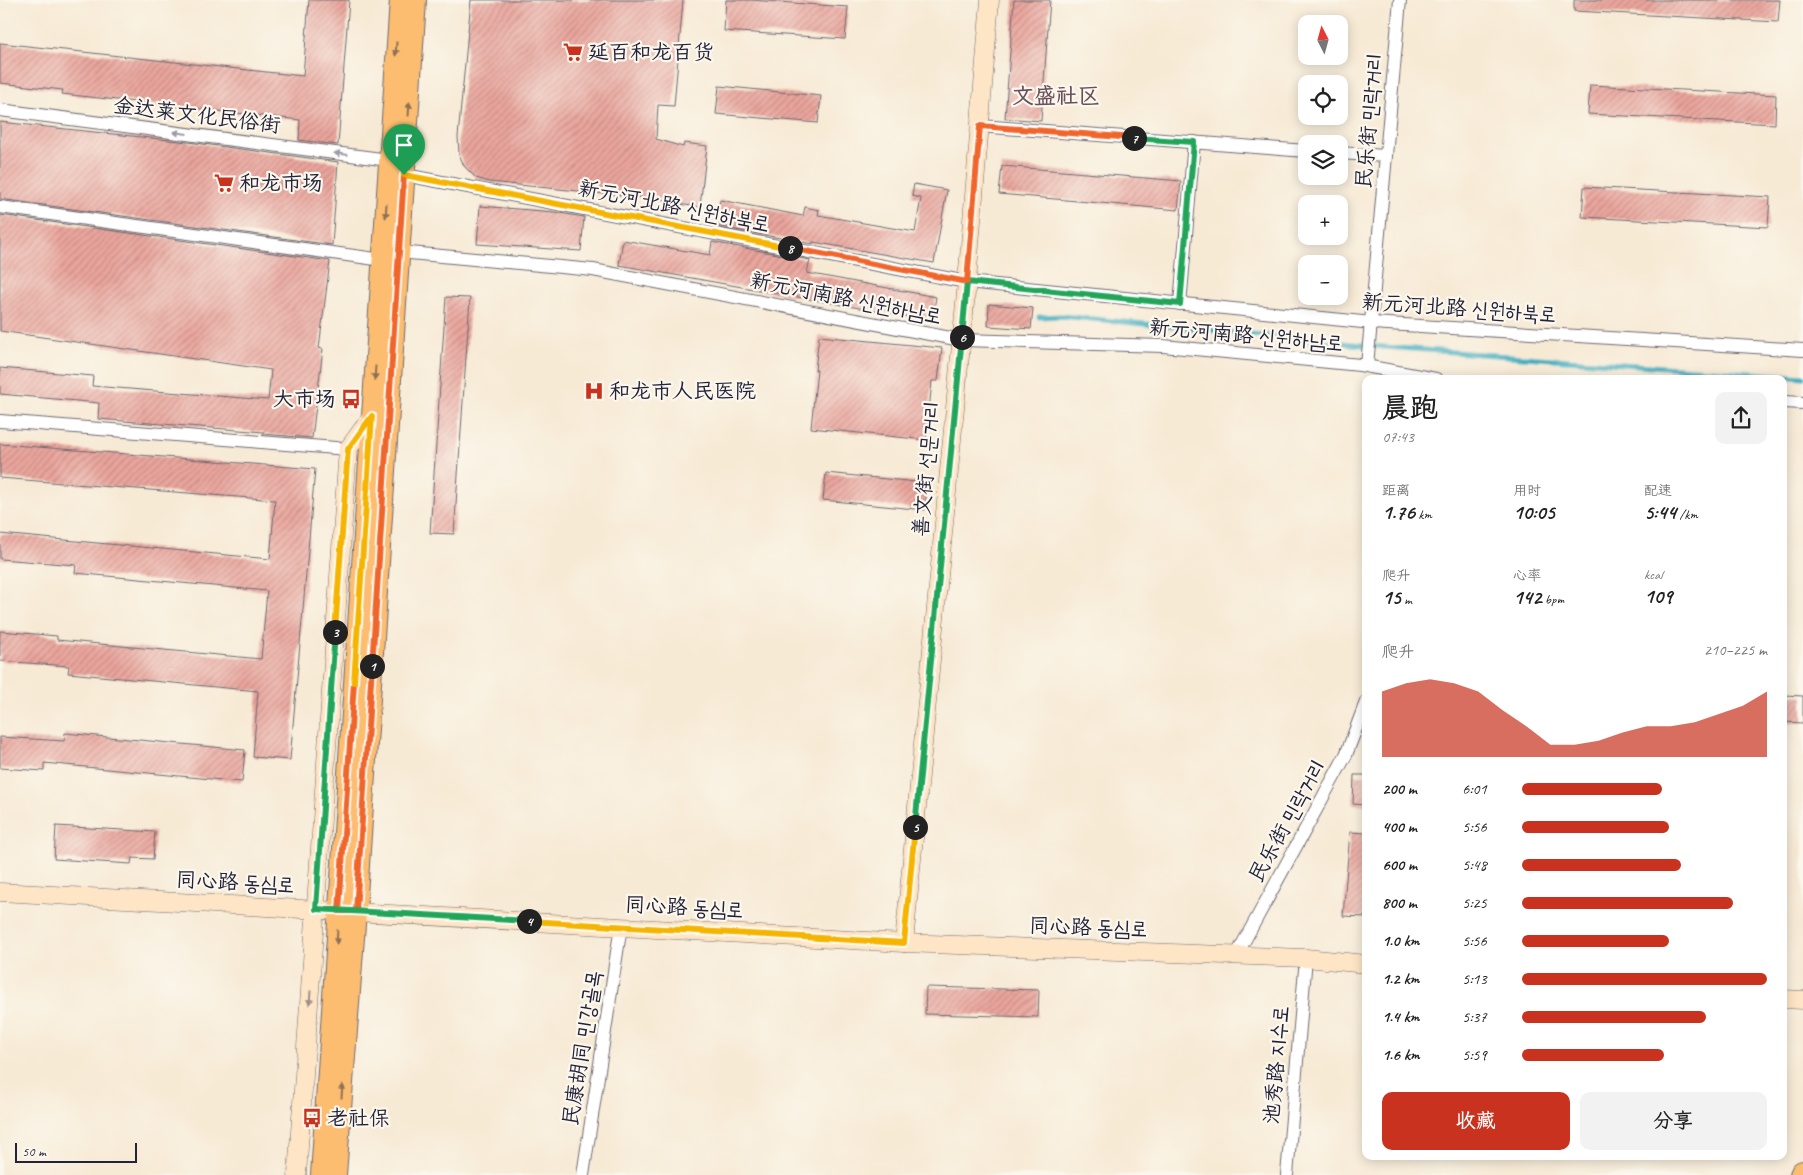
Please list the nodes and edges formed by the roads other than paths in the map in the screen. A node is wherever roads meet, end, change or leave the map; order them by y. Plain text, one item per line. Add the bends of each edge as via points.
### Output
1 (400, 0) edge
2 (416, 0) edge
3 (990, 0) edge
4 (1400, 0) edge
5 (0, 110) edge
6 (980, 126) junction
7 (1194, 142) junction
8 (1298, 150) edge
9 (1348, 154) edge
10 (1386, 156) junction
11 (389, 160) junction
12 (404, 175) junction
13 (0, 206) edge
14 (391, 256) junction
15 (967, 282) junction
16 (1180, 304) junction
17 (1371, 329) junction
18 (961, 340) junction
19 (1803, 350) edge
20 (1367, 361) junction
21 (1421, 375) edge
22 (1787, 402) edge
23 (1803, 402) edge
24 (372, 416) junction
25 (0, 421) edge
26 (348, 449) junction
27 (1362, 713) edge
28 (0, 892) edge
29 (316, 909) junction
30 (347, 911) junction
31 (621, 926) junction
32 (904, 943) junction
33 (1236, 956) junction
34 (1306, 958) junction
35 (1362, 964) edge
36 (1787, 999) edge
37 (1803, 1000) edge
38 (297, 1175) edge
39 (320, 1175) edge
40 (336, 1175) edge
41 (583, 1175) edge
42 (1287, 1175) edge

1 -> 11 main road
12 -> 2 main road
3 - 6 street, 善文街 선문거리
4 - 10 street, 民乐街 민락거리
11 -> 5 street, 金达莱文化民俗街
6 - 7 street
6 - 15 street, 善文街 선문거리
7 - 8 street
7 - 16 street
9 - 10 street
10 - 17 street, 民乐街 민락거리
11 -> 14 main road
12 - 14 main road
12 - 15 street, 新元河北路 신원하북로
13 - 14 street, 新元河南路 신원하남로
14 - 18 street, 新元河南路 신원하남로 via 593,270
14 -> 24 main road
14 - 30 main road
15 - 16 street, 新元河北路 신원하북로
15 - 18 street, 善文街 선문거리
16 - 17 street, 新元河北路 신원하북로
17 - 19 street, 新元河北路 신원하북로
17 - 20 street, 民乐街 민락거리
18 - 20 street, 新元河南路 신원하남로 via 1163,346
18 - 32 street, 善文街 선문거리
20 - 21 street, 新元河南路 신원하남로
22 - 23 street
24 - 26 street
24 - 30 main road
25 - 26 street
26 - 29 street
27 - 33 street, 民乐街 민락거리 via 1346,755
28 - 29 street, 同心路 동심로
29 - 30 street, 同心路 동심로
29 -> 38 street
30 - 31 street, 同心路 동심로
30 -> 39 main road
40 -> 30 main road
31 - 32 street, 同心路 동심로
31 - 41 street, 民康胡同 민강골목
32 - 33 street, 同心路 동심로
33 - 34 street, 同心路 동심로
34 - 35 street, 同心路 동심로
34 - 42 street, 池秀路 지수로
36 - 37 street

